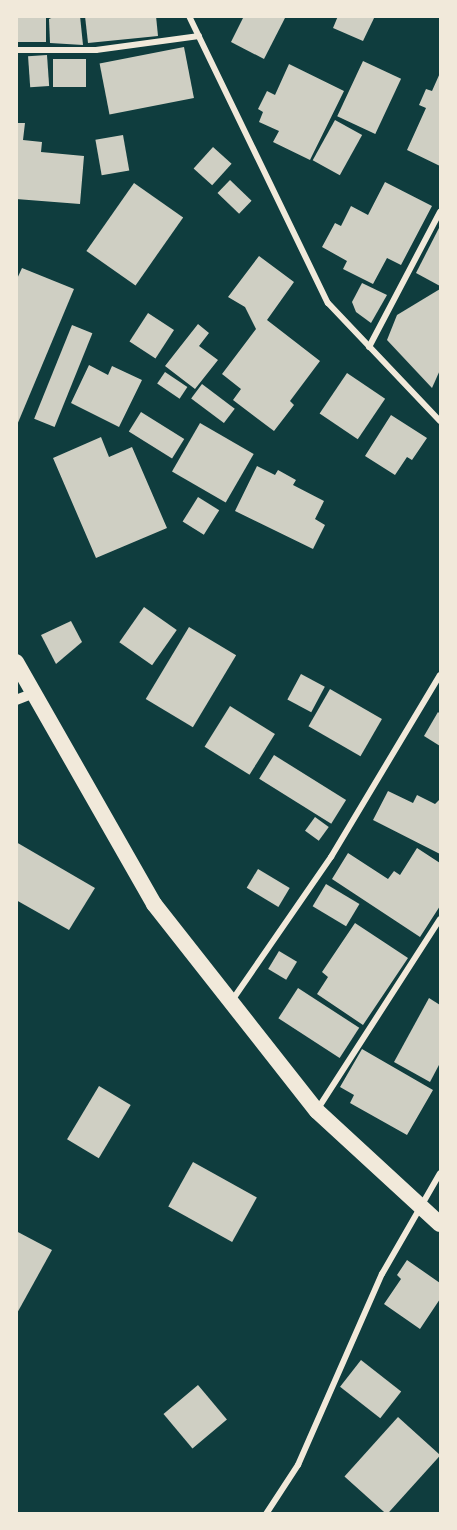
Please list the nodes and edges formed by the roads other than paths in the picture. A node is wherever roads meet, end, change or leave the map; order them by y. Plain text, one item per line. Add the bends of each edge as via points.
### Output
1 (189, 16) edge
2 (199, 36) junction
3 (16, 50) edge
4 (441, 212) edge
5 (369, 347) junction
6 (441, 420) edge
7 (16, 662) edge
8 (441, 675) edge
9 (24, 697) edge
10 (441, 919) edge
11 (231, 1002) junction
12 (317, 1111) junction
13 (441, 1173) edge
14 (419, 1208) junction
15 (441, 1224) edge
16 (266, 1514) edge

1 - 2 street
2 - 3 street via 96,50
2 - 5 street via 328,303
4 - 5 street
5 - 6 street
7 - 9 highway
8 - 11 street via 331,857
9 - 11 highway via 154,904
10 - 12 street
11 - 12 highway
12 - 14 highway
13 - 14 street
14 - 15 highway
14 - 16 street via 382,1274 298,1465

